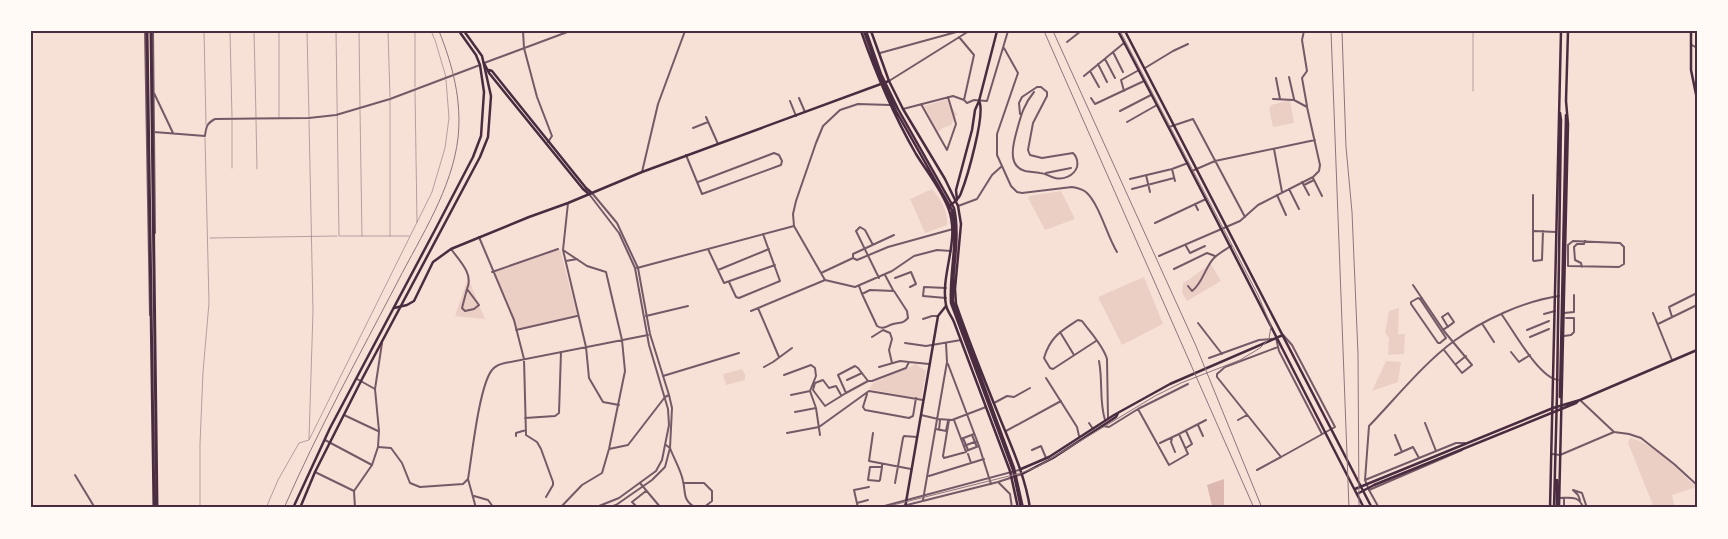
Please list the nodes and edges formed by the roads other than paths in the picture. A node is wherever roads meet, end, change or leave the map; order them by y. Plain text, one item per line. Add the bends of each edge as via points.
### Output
1 (146, 31) edge
2 (152, 31) edge
3 (204, 31) edge
4 (230, 31) edge
5 (254, 31) edge
6 (278, 31) edge
7 (307, 31) edge
8 (336, 31) edge
9 (359, 31) edge
10 (388, 31) edge
11 (415, 31) edge
12 (431, 31) edge
13 (459, 31) edge
14 (464, 31) edge
15 (523, 31) edge
16 (570, 31) edge
17 (685, 31) edge
18 (864, 31) edge
19 (871, 31) edge
20 (960, 31) edge
21 (969, 31) edge
22 (997, 31) edge
23 (1008, 31) edge
24 (1080, 31) edge
25 (1118, 31) edge
26 (1125, 31) edge
27 (1304, 31) edge
28 (1473, 31) edge
29 (1561, 31) edge
30 (1568, 31) edge
31 (1691, 31) edge
32 (959, 37) junction
33 (1067, 42) dead end
34 (1124, 43) junction
35 (1188, 44) dead end
36 (1690, 44) junction
37 (524, 48) junction
38 (1004, 48) junction
39 (1697, 48) edge
40 (1113, 52) junction
41 (879, 54) junction
42 (1105, 58) junction
43 (484, 63) junction
44 (1098, 64) junction
45 (480, 65) junction
46 (1144, 68) junction
47 (1139, 70) junction
48 (1090, 71) junction
49 (1123, 72) dead end
50 (1084, 76) dead end
51 (1289, 77) dead end
52 (446, 78) junction
53 (1115, 78) dead end
54 (1276, 78) dead end
55 (889, 81) junction
56 (1144, 81) junction
57 (1107, 82) dead end
58 (881, 85) junction
59 (1099, 87) dead end
60 (415, 89) junction
61 (146, 90) junction
62 (153, 91) junction
63 (1124, 91) junction
64 (1473, 91) dead end
65 (1034, 92) dead end
66 (1152, 94) junction
67 (948, 97) junction
68 (799, 98) dead end
69 (1091, 98) dead end
70 (390, 99) junction
71 (1280, 99) junction
72 (1697, 99) edge
73 (964, 100) junction
74 (1273, 100) dead end
75 (1294, 100) junction
76 (790, 101) dead end
77 (979, 101) junction
78 (921, 104) junction
79 (1157, 104) junction
80 (890, 105) junction
81 (1307, 107) junction
82 (360, 108) junction
83 (903, 109) junction
84 (1559, 109) junction
85 (1120, 111) dead end
86 (805, 112) junction
87 (1566, 112) junction
88 (1020, 114) junction
89 (336, 115) junction
90 (796, 116) junction
91 (706, 117) dead end
92 (232, 118) junction
93 (256, 118) junction
94 (279, 118) junction
95 (309, 118) junction
96 (708, 122) junction
97 (1127, 122) dead end
98 (1174, 125) junction
99 (206, 126) junction
100 (1169, 127) junction
101 (693, 128) dead end
102 (154, 132) junction
103 (173, 133) junction
104 (205, 136) junction
105 (1316, 140) junction
106 (1563, 141) junction
107 (547, 142) junction
108 (718, 144) junction
109 (1274, 148) junction
110 (686, 155) junction
111 (1215, 161) junction
112 (1005, 162) dead end
113 (1188, 163) junction
114 (1002, 167) junction
115 (232, 168) dead end
116 (1007, 168) dead end
117 (1071, 168) dead end
118 (257, 169) dead end
119 (1172, 169) junction
120 (1196, 169) junction
121 (1192, 171) junction
122 (642, 172) junction
123 (1045, 173) junction
124 (1146, 175) junction
125 (1313, 178) junction
126 (1130, 179) dead end
127 (698, 182) junction
128 (1148, 184) junction
129 (1303, 184) junction
130 (1290, 188) junction
131 (1132, 189) dead end
132 (1150, 192) dead end
133 (1282, 192) junction
134 (591, 193) junction
135 (1277, 195) junction
136 (1309, 195) dead end
137 (1533, 195) dead end
138 (1322, 196) dead end
139 (1206, 199) junction
140 (956, 200) junction
141 (568, 204) junction
142 (1195, 204) junction
143 (958, 206) junction
144 (948, 208) junction
145 (1184, 209) junction
146 (1299, 209) dead end
147 (1198, 210) dead end
148 (1175, 213) junction
149 (1187, 214) dead end
150 (1286, 216) dead end
151 (1245, 217) junction
152 (1165, 218) junction
153 (1178, 219) dead end
154 (417, 223) junction
155 (1155, 223) dead end
156 (1167, 223) dead end
157 (794, 226) junction
158 (1227, 228) junction
159 (953, 229) junction
160 (1222, 230) junction
161 (1566, 230) junction
162 (1533, 231) junction
163 (1543, 231) junction
164 (1556, 231) junction
165 (763, 234) junction
166 (894, 235) dead end
167 (313, 236) junction
168 (339, 236) junction
169 (362, 236) junction
170 (390, 236) junction
171 (411, 236) junction
172 (479, 237) junction
173 (208, 238) junction
174 (1585, 241) junction
175 (873, 245) junction
176 (1185, 245) junction
177 (1205, 246) dead end
178 (1231, 246) junction
179 (451, 249) junction
180 (558, 249) dead end
181 (708, 249) junction
182 (769, 249) junction
183 (865, 249) junction
184 (563, 250) junction
185 (951, 251) junction
186 (1567, 251) junction
187 (1117, 252) dead end
188 (1556, 255) junction
189 (868, 256) junction
190 (1159, 256) dead end
191 (1567, 256) junction
192 (1216, 257) junction
193 (853, 258) junction
194 (577, 259) junction
195 (566, 261) junction
196 (775, 265) junction
197 (1582, 267) junction
198 (636, 268) junction
199 (1174, 269) dead end
200 (718, 270) junction
201 (492, 272) junction
202 (892, 272) junction
203 (821, 273) junction
204 (885, 275) junction
205 (879, 278) junction
206 (825, 280) junction
207 (729, 282) junction
208 (1413, 285) dead end
209 (859, 286) junction
210 (1188, 286) dead end
211 (910, 287) dead end
212 (946, 288) junction
213 (467, 289) junction
214 (894, 291) junction
215 (862, 294) junction
216 (1697, 294) edge
217 (1565, 295) junction
218 (1574, 295) dead end
219 (1556, 296) junction
220 (946, 298) junction
221 (1421, 298) junction
222 (1697, 305) edge
223 (400, 306) junction
224 (688, 306) dead end
225 (946, 306) junction
226 (394, 308) junction
227 (758, 308) junction
228 (751, 311) dead end
229 (1555, 311) junction
230 (1544, 314) dead end
231 (1653, 314) dead end
232 (1502, 315) junction
233 (578, 316) junction
234 (646, 316) junction
235 (938, 316) junction
236 (1565, 316) junction
237 (1672, 317) junction
238 (923, 319) dead end
239 (1549, 322) dead end
240 (1198, 323) dead end
241 (1658, 324) junction
242 (1482, 325) junction
243 (1448, 326) junction
244 (1549, 329) dead end
245 (516, 330) junction
246 (1527, 330) dead end
247 (1443, 331) junction
248 (1060, 332) junction
249 (649, 335) junction
250 (1283, 335) junction
251 (872, 336) dead end
252 (1564, 336) junction
253 (1530, 337) dead end
254 (383, 338) junction
255 (1275, 338) junction
256 (622, 340) junction
257 (961, 340) junction
258 (1096, 341) junction
259 (1453, 342) junction
260 (1494, 342) dead end
261 (905, 343) dead end
262 (946, 343) junction
263 (934, 344) junction
264 (586, 347) junction
265 (792, 348) dead end
266 (1278, 348) junction
267 (1444, 350) junction
268 (1697, 350) edge
269 (561, 352) junction
270 (1511, 352) dead end
271 (739, 353) dead end
272 (1222, 354) junction
273 (1074, 355) junction
274 (1530, 355) junction
275 (1466, 356) junction
276 (779, 357) junction
277 (1209, 358) dead end
278 (524, 359) junction
279 (1099, 361) dead end
280 (1672, 361) junction
281 (909, 362) junction
282 (947, 362) junction
283 (892, 363) junction
284 (930, 364) junction
285 (1455, 365) junction
286 (764, 367) dead end
287 (879, 367) dead end
288 (862, 373) junction
289 (663, 376) junction
290 (784, 376) dead end
291 (1046, 378) dead end
292 (356, 379) junction
293 (848, 380) dead end
294 (1554, 380) junction
295 (1562, 380) junction
296 (361, 381) junction
297 (868, 381) junction
298 (1188, 384) dead end
299 (1030, 388) dead end
300 (374, 389) junction
301 (810, 391) junction
302 (846, 393) junction
303 (867, 394) junction
304 (669, 395) junction
305 (791, 395) dead end
306 (841, 395) junction
307 (665, 397) junction
308 (916, 398) junction
309 (923, 400) junction
310 (1579, 400) junction
311 (1060, 401) junction
312 (994, 402) junction
313 (619, 405) junction
314 (1561, 407) junction
315 (816, 408) junction
316 (986, 408) junction
317 (1138, 409) junction
318 (1552, 410) junction
319 (795, 412) dead end
320 (344, 415) junction
321 (920, 415) junction
322 (968, 415) junction
323 (1248, 415) junction
324 (525, 418) junction
325 (939, 419) junction
326 (1109, 419) junction
327 (949, 420) junction
328 (954, 420) junction
329 (1206, 420) dead end
330 (1238, 420) dead end
331 (1089, 422) dead end
332 (1425, 423) dead end
333 (1198, 425) junction
334 (1103, 426) junction
335 (819, 427) junction
336 (937, 429) junction
337 (1093, 429) junction
338 (526, 430) junction
339 (379, 431) junction
340 (1005, 431) junction
341 (1186, 431) junction
342 (1614, 432) junction
343 (668, 433) junction
344 (672, 433) junction
345 (787, 433) dead end
346 (873, 433) dead end
347 (973, 434) junction
348 (1179, 434) junction
349 (1322, 434) junction
350 (820, 435) dead end
351 (516, 436) dead end
352 (1204, 436) dead end
353 (1395, 436) dead end
354 (917, 437) junction
355 (962, 438) junction
356 (1080, 438) junction
357 (1172, 438) junction
358 (309, 440) junction
359 (325, 440) junction
360 (976, 442) junction
361 (1160, 443) dead end
362 (331, 444) junction
363 (1467, 444) junction
364 (666, 445) junction
365 (965, 446) junction
366 (978, 446) junction
367 (378, 447) junction
368 (1460, 447) junction
369 (1466, 447) junction
370 (670, 448) junction
371 (1186, 448) junction
372 (609, 449) junction
373 (967, 450) junction
374 (1032, 450) dead end
375 (1436, 451) junction
376 (1175, 452) dead end
377 (1402, 452) junction
378 (968, 454) dead end
379 (1552, 454) junction
380 (1395, 455) dead end
381 (1560, 455) junction
382 (1281, 457) junction
383 (1046, 458) junction
384 (1419, 458) junction
385 (984, 459) junction
386 (971, 463) junction
387 (882, 464) junction
388 (372, 465) junction
389 (898, 466) junction
390 (882, 467) junction
391 (912, 469) junction
392 (1021, 470) junction
393 (1257, 470) dead end
394 (316, 472) junction
395 (1011, 473) junction
396 (1022, 474) junction
397 (75, 475) dead end
398 (928, 476) junction
399 (1012, 478) junction
400 (468, 479) junction
401 (989, 479) junction
402 (1365, 480) junction
403 (998, 482) junction
404 (640, 483) junction
405 (684, 483) junction
406 (895, 483) dead end
407 (1373, 483) junction
408 (991, 484) junction
409 (1697, 485) edge
410 (1361, 486) junction
411 (642, 487) junction
412 (870, 487) dead end
413 (1355, 489) junction
414 (1363, 490) junction
415 (1369, 490) junction
416 (354, 491) junction
417 (646, 491) junction
418 (1357, 494) junction
419 (474, 496) junction
420 (924, 496) junction
421 (546, 497) dead end
422 (619, 498) junction
423 (1559, 498) junction
424 (1564, 498) junction
425 (868, 500) dead end
426 (906, 500) junction
427 (923, 500) junction
428 (1580, 500) junction
429 (295, 502) junction
430 (621, 502) junction
431 (857, 503) junction
432 (301, 506) edge
433 (905, 506) edge
434 (95, 508) edge
435 (156, 508) edge
436 (200, 508) edge
437 (266, 508) edge
438 (293, 508) edge
439 (355, 508) edge
440 (476, 508) edge
441 (494, 508) edge
442 (560, 508) edge
443 (594, 508) edge
444 (607, 508) edge
445 (638, 508) edge
446 (660, 508) edge
447 (696, 508) edge
448 (703, 508) edge
449 (858, 508) edge
450 (877, 508) edge
451 (895, 508) edge
452 (1012, 508) edge
453 (1020, 508) edge
454 (1030, 508) edge
455 (1364, 508) edge
456 (1372, 508) edge
457 (1379, 508) edge
458 (1555, 508) edge
459 (1564, 508) edge
460 (1583, 508) edge
461 (1586, 508) edge

1 - 61 street
1 - 435 highway
2 - 62 street
2 - 435 highway
3 - 99 lane
4 - 92 lane
5 - 93 lane
6 - 94 lane
7 - 95 lane
8 - 89 lane
9 - 82 lane
10 - 70 lane
11 - 60 lane
12 - 52 lane
13 - 45 main road
14 - 43 main road
15 - 37 street
16 - 37 street
17 - 122 street via 658,104
18 - 58 main road
18 - 453 main road via 898,109 954,208 957,223 953,302 1014,468
19 - 41 main road
20 - 41 street
21 - 32 street
22 - 77 main road
23 - 38 street
24 - 33 street
25 - 34 main road
26 - 46 main road
27 - 81 street via 1302,40 1307,71 1302,78
28 - 64 lane
29 - 84 main road
30 - 87 main road
31 - 36 main road
32 - 55 street
32 - 73 street via 974,55
34 - 40 street
34 - 47 main road
35 - 46 street
36 - 39 street
36 - 72 main road
37 - 43 street
37 - 107 street via 537,97 552,134
38 - 77 street via 987,102
38 - 114 street via 1018,73 997,134 997,155
40 - 42 street
40 - 49 street
41 - 55 main road
42 - 44 street
42 - 53 street
43 - 45 street
43 - 107 main road
43 - 223 main road via 491,96 488,137
44 - 48 street
44 - 57 street
45 - 52 street
45 - 226 main road via 484,92 480,136 473,156
46 - 98 main road
47 - 56 main road
47 - 63 street via 1121,79
48 - 50 street
48 - 59 street
51 - 75 street
52 - 60 street
52 - 154 lane via 449,118 444,148 432,192
54 - 71 street
55 - 58 main road
55 - 83 main road
56 - 63 street
56 - 66 main road
58 - 80 main road
58 - 86 main road
60 - 70 street
60 - 154 lane
61 - 62 street
61 - 435 street
62 - 102 street
62 - 103 street
63 - 69 street via 1095,104
65 - 88 street
66 - 79 main road
66 - 85 street
67 - 73 street
67 - 78 street
67 - 78 street via 956,124 947,150
68 - 86 street
70 - 82 street
70 - 170 lane
71 - 74 street
71 - 75 street
73 - 77 street via 970,103
75 - 81 street
76 - 90 street
77 - 140 main road
77 - 140 main road via 982,106 978,131 961,195
78 - 83 street
79 - 97 street
79 - 100 main road
80 - 144 main road
80 - 157 street via 850,106 823,126 796,201
81 - 105 street
82 - 89 street
82 - 169 lane
83 - 140 main road
84 - 106 main road
84 - 164 main road
86 - 90 main road
87 - 106 main road
87 - 161 main road
88 - 123 street via 1011,160 1024,171
88 - 123 street via 1022,97 1041,87 1047,96 1034,123 1030,154 1042,158 1076,156 1078,163 1072,175 1057,179
89 - 95 street
89 - 168 lane
90 - 108 main road
91 - 96 street
92 - 93 street
92 - 99 street via 215,118
92 - 115 lane
93 - 94 street
93 - 118 lane
94 - 95 street
95 - 167 lane
96 - 101 street
96 - 108 street
98 - 100 street
98 - 111 street via 1193,119
98 - 120 main road
99 - 104 street
100 - 113 main road
102 - 103 street
102 - 435 street
103 - 104 street
104 - 173 lane
105 - 109 street
105 - 125 street via 1320,165
106 - 458 main road
107 - 134 main road via 583,189
108 - 110 main road
109 - 111 street
109 - 133 street
110 - 122 main road
110 - 127 street
111 - 120 street
111 - 151 street
112 - 114 street
113 - 119 street
113 - 121 main road
114 - 116 street
114 - 143 street via 992,175 977,199
114 - 187 street via 1017,192 1072,187 1087,193
117 - 123 street
119 - 124 street
119 - 128 street via 1174,179
120 - 121 street
120 - 158 main road
121 - 139 main road
122 - 134 main road
124 - 126 street
124 - 128 street
125 - 129 street
125 - 138 street
127 - 127 street via 702,194 781,165 782,161 774,153
128 - 131 street
128 - 132 street
129 - 130 street
129 - 136 street
130 - 133 street
130 - 146 street
133 - 135 street
134 - 141 main road
134 - 198 street via 619,233
135 - 150 street
135 - 151 street
137 - 162 street
139 - 142 street
139 - 160 main road
140 - 143 main road
140 - 144 main road
141 - 172 main road
141 - 184 street
142 - 145 street
142 - 147 street
143 - 312 main road via 961,224 956,304
144 - 159 main road
145 - 148 street
145 - 149 street
148 - 152 street
148 - 153 street
151 - 158 street
152 - 155 street
152 - 156 street
154 - 171 lane
157 - 165 street
157 - 203 street
158 - 160 street
158 - 250 main road
159 - 185 main road
159 - 189 street via 888,247
160 - 176 street
160 - 178 main road
161 - 164 main road via 1561,227
161 - 186 main road
162 - 163 street
162 - 163 street via 1534,261 1542,260
163 - 164 street
164 - 188 main road
165 - 181 street
165 - 182 street
166 - 175 street
167 - 168 lane
167 - 173 lane
167 - 358 lane
168 - 169 lane
169 - 170 lane
170 - 171 lane
171 - 358 lane
172 - 179 main road
172 - 201 street
173 - 436 lane via 209,303 202,390
174 - 186 street via 1572,241
174 - 197 street via 1574,247 1574,260
174 - 197 street via 1620,243 1624,247 1624,264 1619,268
175 - 183 street
175 - 183 street via 860,227 856,231
176 - 177 street via 1190,253
176 - 190 street
178 - 192 street
178 - 255 main road
179 - 213 street via 467,272
179 - 223 main road via 433,262 414,301
180 - 201 street
181 - 198 street
181 - 200 street
182 - 196 street
182 - 200 street
183 - 189 street
183 - 193 street via 853,254
184 - 194 street
184 - 195 street
185 - 202 street via 922,253
185 - 212 main road
186 - 191 main road
188 - 191 street
188 - 219 main road
189 - 193 street
189 - 205 street
191 - 197 street via 1568,266
191 - 217 main road
192 - 199 street via 1207,253
192 - 210 street via 1195,288 1192,291
193 - 203 street
194 - 195 street
194 - 256 street via 606,272
195 - 233 street
196 - 207 street
196 - 207 street via 780,281 740,298 736,297
198 - 234 street
198 - 249 street
200 - 207 street via 723,282
201 - 245 street
202 - 204 street
202 - 211 street via 895,278 911,272 916,284
203 - 206 street
204 - 205 street
204 - 214 street
205 - 209 street
206 - 209 street
206 - 227 street
208 - 221 street
209 - 215 street
212 - 220 main road
212 - 220 street via 925,286 923,296
213 - 213 street via 479,305 465,311 462,308
214 - 215 street via 870,290
214 - 215 street via 908,318 902,324 892,324 883,329 876,326
216 - 237 street via 1669,307
217 - 219 street
217 - 236 main road
218 - 236 street via 1574,312
219 - 229 main road
219 - 232 street via 1528,303
220 - 225 main road
221 - 247 street
221 - 247 street via 1411,304 1438,344 1446,339
222 - 237 street
223 - 226 main road
223 - 254 main road
224 - 234 street
225 - 235 main road
225 - 257 main road
226 - 292 main road
227 - 228 street
227 - 276 street
229 - 230 street
229 - 294 main road
231 - 241 street
232 - 242 street
232 - 274 street
233 - 245 street
233 - 264 street
234 - 249 street
235 - 238 street
235 - 263 main road
236 - 252 main road
236 - 252 street via 1574,318 1574,332
237 - 241 street
239 - 246 street
240 - 272 street
241 - 280 street
242 - 259 street
242 - 260 street
243 - 243 street via 1454,322 1448,313 1442,317
243 - 247 street
244 - 253 street
245 - 278 street
247 - 259 street
248 - 258 street via 1080,320
248 - 273 street
248 - 273 street via 1052,338 1044,360 1053,369
249 - 256 street
249 - 289 street
249 - 307 street
250 - 255 main road
250 - 349 street via 1292,345 1334,427
250 - 410 main road
251 - 283 street via 883,330 890,333
252 - 295 main road
254 - 296 main road
254 - 300 street
255 - 266 street
255 - 272 street via 1259,340
255 - 326 main road via 1183,377
255 - 413 main road
256 - 264 street
256 - 313 street via 625,371
257 - 262 street
257 - 316 main road
258 - 273 street
258 - 326 street via 1106,354 1108,365
259 - 267 street
259 - 275 street
261 - 263 street
262 - 263 street
262 - 282 street
263 - 284 main road
264 - 269 street
264 - 313 street via 590,378 603,402
265 - 276 street
266 - 323 street via 1225,367 1217,374
266 - 349 street
267 - 285 street
267 - 402 street via 1369,426
268 - 280 main road
269 - 278 street
269 - 324 street via 559,413
270 - 274 street via 1519,362
271 - 289 street
272 - 277 street
274 - 294 street
275 - 285 street
275 - 285 street via 1472,364 1463,373
276 - 286 street
278 - 324 street
278 - 400 street via 499,365 490,372 482,398
279 - 326 street via 1101,407
280 - 310 main road
281 - 283 street
281 - 284 street
281 - 297 street via 906,368
282 - 322 street
282 - 325 street
283 - 287 street
284 - 309 main road
288 - 293 street
288 - 297 street
288 - 302 street via 855,366 839,374
289 - 304 street
290 - 301 street via 813,366 816,376
291 - 311 street
292 - 296 street
292 - 359 main road
294 - 295 street
294 - 318 main road
295 - 314 main road
296 - 300 street
296 - 320 main road
297 - 302 street
298 - 317 street
299 - 312 street
300 - 339 street
301 - 305 street
301 - 315 street
302 - 306 street
303 - 308 street via 869,391
303 - 308 street via 865,410 910,418
303 - 335 street
304 - 307 street
304 - 344 street
306 - 306 street via 824,406 813,390 815,384 823,380 829,388 836,386
307 - 343 street
307 - 372 street via 628,445
308 - 309 street
309 - 321 main road
310 - 314 main road
310 - 342 street
311 - 340 street
311 - 356 street via 1077,427
312 - 340 main road
313 - 372 street
314 - 318 main road
314 - 381 main road
315 - 319 street
315 - 335 street
316 - 322 street
316 - 395 main road
317 - 334 street via 1109,426
317 - 371 street via 1167,464 1188,454
318 - 363 main road
318 - 379 main road
320 - 339 street
320 - 362 main road
321 - 325 street
321 - 354 main road
322 - 328 street
322 - 347 street
323 - 330 street
323 - 382 street
324 - 338 street
325 - 327 street
325 - 336 street
326 - 334 main road
326 - 337 main road
327 - 328 street
327 - 336 street via 946,430
327 - 373 street via 943,458
328 - 355 street
329 - 333 street
331 - 337 street
332 - 375 street
333 - 341 street
333 - 352 street
334 - 396 main road
335 - 345 street
335 - 350 street
336 - 398 street
337 - 356 main road
338 - 351 street via 516,433
338 - 421 street via 526,435 541,449 553,482
339 - 367 street
340 - 392 main road
341 - 348 street
341 - 371 street via 1192,444
342 - 381 street
342 - 409 street via 1641,438
343 - 344 street
343 - 364 street
344 - 370 street
346 - 387 street via 869,460
347 - 355 street
347 - 360 street
348 - 357 street
348 - 371 street
349 - 382 street
353 - 377 street
354 - 389 street via 904,436
354 - 391 main road
355 - 365 street
356 - 383 main road
357 - 361 street
357 - 376 street via 1170,442
358 - 437 lane via 299,443
359 - 362 street
359 - 429 main road
360 - 365 street
360 - 366 street
362 - 388 street
362 - 394 main road
363 - 368 main road
363 - 369 main road
363 - 375 street via 1456,442
364 - 370 street
364 - 404 street via 656,472
365 - 373 street
366 - 373 street
366 - 385 street
367 - 388 street
367 - 400 street via 391,448 402,462 410,483 420,487 460,486
368 - 369 main road
368 - 407 main road
369 - 415 street via 1459,453
370 - 405 street
370 - 411 street via 665,467
372 - 442 street via 600,474 582,485
374 - 383 street via 1041,446
375 - 384 street
377 - 380 street
377 - 384 street via 1414,447
378 - 386 street
379 - 381 street
379 - 458 main road
381 - 423 main road
382 - 393 street
383 - 392 main road
384 - 402 street
385 - 386 street
385 - 401 street
386 - 398 street
387 - 389 street
387 - 390 street
388 - 416 street
389 - 391 street
389 - 406 street
390 - 390 street via 879,481 868,480 870,466
391 - 426 main road
392 - 395 street
392 - 396 main road
394 - 416 street
394 - 432 main road
395 - 399 main road
395 - 401 street
396 - 399 street
396 - 454 main road
397 - 434 street
398 - 420 street
399 - 403 street
399 - 453 main road
400 - 419 street
401 - 408 street
401 - 420 street
402 - 415 street
403 - 408 street
403 - 452 street via 1010,494
404 - 411 street
404 - 422 street
405 - 447 street via 683,491
405 - 448 street via 704,483 712,491 712,501
407 - 410 main road
407 - 414 main road
408 - 427 street
410 - 413 main road
410 - 414 main road
411 - 417 street
411 - 430 street
412 - 431 street via 854,490
413 - 418 main road
414 - 418 main road
414 - 456 main road
415 - 457 street
416 - 439 street
417 - 445 street via 632,502
417 - 446 street
418 - 455 main road
419 - 440 street
419 - 441 street via 488,500
420 - 426 street
420 - 427 street
422 - 430 street
422 - 443 street
423 - 424 street
423 - 458 main road
424 - 428 street
424 - 459 street
425 - 431 street
426 - 433 main road
426 - 450 street
427 - 433 street
428 - 460 street
428 - 461 street via 1573,490 1582,493
429 - 432 main road
429 - 438 main road
430 - 444 street
431 - 449 street
433 - 451 street

